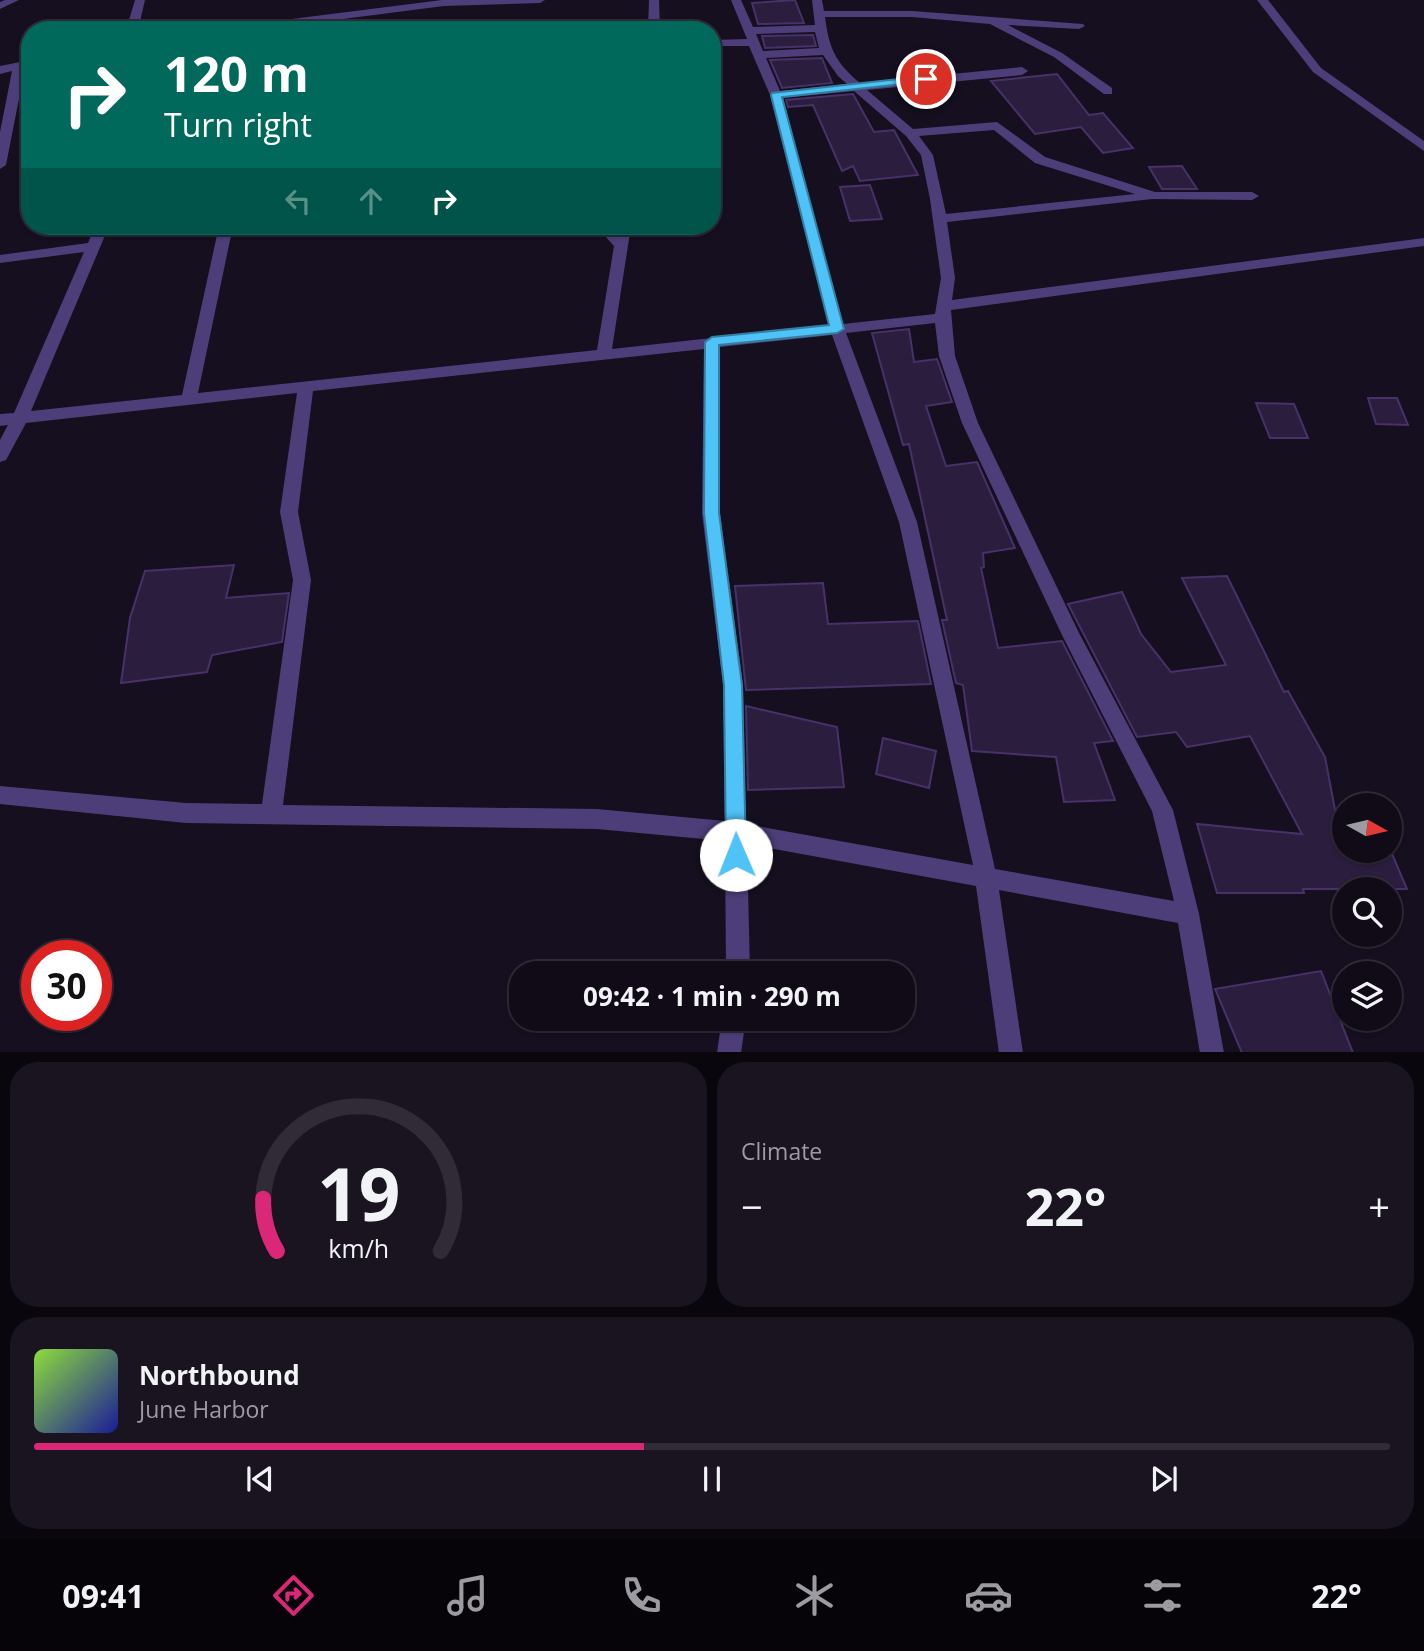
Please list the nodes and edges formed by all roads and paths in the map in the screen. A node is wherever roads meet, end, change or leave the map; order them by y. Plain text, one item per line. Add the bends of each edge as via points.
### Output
1 (14, 0) edge
2 (140, 0) edge
3 (494, 0) edge
4 (540, 0) edge
5 (654, 0) edge
6 (736, 0) edge
7 (1262, 0) edge
8 (444, 1) edge
9 (0, 6) edge
10 (818, 14) edge
11 (134, 21) edge
12 (340, 21) edge
13 (654, 21) edge
14 (992, 21) junction
15 (1079, 26) dead end
16 (752, 37) junction
17 (721, 42) edge
18 (827, 51) junction
19 (759, 55) junction
20 (21, 66) edge
21 (0, 69) edge
22 (1022, 71) dead end
23 (21, 78) edge
24 (855, 85) junction
25 (1108, 91) dead end
26 (776, 95) junction
27 (910, 133) junction
28 (1424, 147) edge
29 (0, 165) edge
30 (1154, 196) junction
31 (1252, 196) dead end
32 (940, 219) junction
33 (98, 235) edge
34 (224, 235) edge
35 (612, 235) edge
36 (623, 235) edge
37 (1424, 242) edge
38 (621, 245) junction
39 (93, 247) junction
40 (0, 259) edge
41 (943, 312) junction
42 (837, 329) junction
43 (712, 342) junction
44 (604, 353) junction
45 (306, 385) junction
46 (189, 398) junction
47 (21, 416) junction
48 (0, 420) edge
49 (0, 456) edge
50 (0, 796) edge
51 (271, 814) junction
52 (736, 832) junction
53 (986, 876) junction
54 (1188, 914) junction
55 (738, 961) edge
56 (732, 1031) edge
57 (729, 1052) edge
58 (1010, 1052) edge
59 (1212, 1052) edge

1 - 9 street
2 - 11 street
3 - 4 street
3 - 8 street
5 - 13 street
6 - 16 street
7 - 28 street via 1317,70
8 - 12 street
10 - 14 street via 912,14
10 - 16 street
10 - 18 street
14 - 15 street
14 - 25 street via 1058,55
16 - 17 street
16 - 19 street
18 - 19 street
18 - 24 street
19 - 26 street
20 - 21 street
22 - 24 street
23 - 29 street
24 - 26 street
24 - 27 street
26 - 42 street
27 - 30 street via 997,126 1040,160
27 - 32 street via 927,155
30 - 31 street
30 - 32 street
32 - 41 street via 948,278
33 - 39 street
34 - 46 street
35 - 38 street
36 - 38 street
37 - 41 street
38 - 44 street
39 - 40 street
39 - 47 street
41 - 42 street
41 - 54 street via 947,356 970,423 1071,635 1162,810
42 - 43 street
42 - 53 street via 908,522
43 - 44 street
43 - 52 street via 712,513 733,685
44 - 45 street
45 - 46 street
45 - 51 street via 289,512 302,580
46 - 47 street
47 - 48 street
47 - 49 street
50 - 51 street via 186,813
51 - 52 street via 597,819
52 - 53 street
52 - 55 street
53 - 54 street
53 - 58 street
54 - 59 street
56 - 57 street

